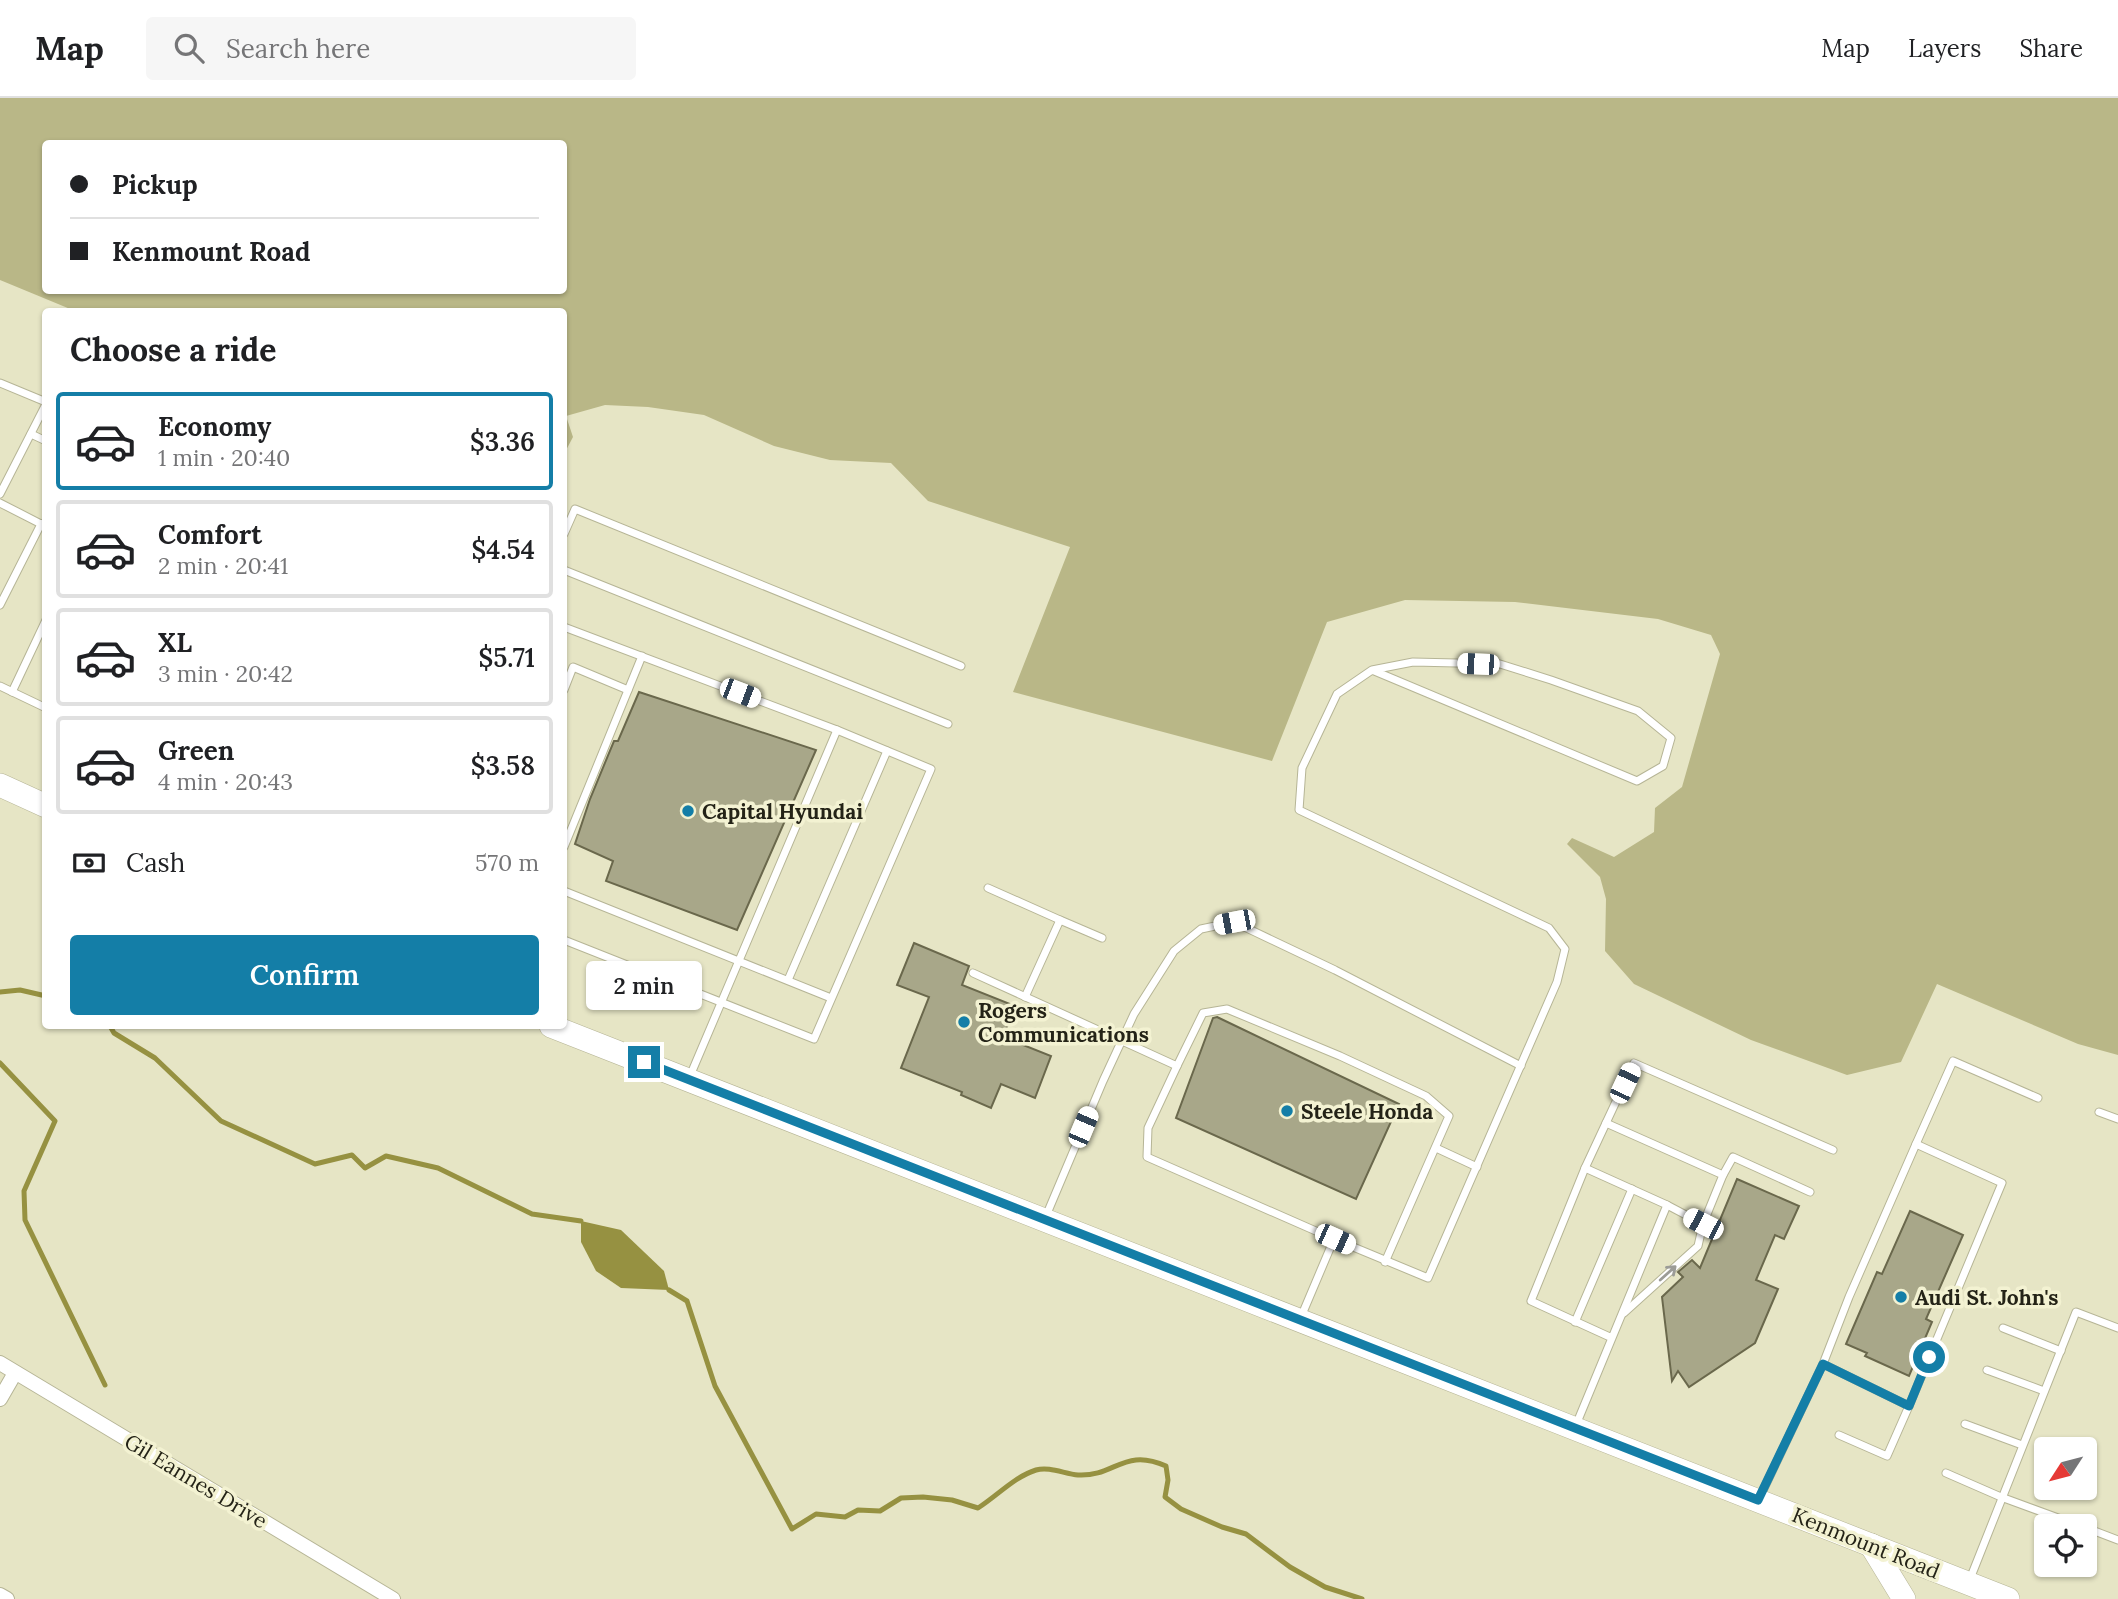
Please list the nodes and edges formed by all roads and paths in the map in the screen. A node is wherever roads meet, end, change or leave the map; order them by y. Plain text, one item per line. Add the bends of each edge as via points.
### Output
1 (0, 383) edge
2 (42, 401) edge
3 (42, 411) edge
4 (31, 434) junction
5 (42, 440) edge
6 (0, 494) edge
7 (0, 503) edge
8 (42, 523) edge
9 (42, 525) edge
10 (567, 527) edge
11 (567, 571) edge
12 (0, 605) edge
13 (42, 628) edge
14 (567, 628) edge
15 (642, 656) junction
16 (567, 665) edge
17 (961, 666) dead end
18 (573, 667) junction
19 (1372, 670) junction
20 (567, 682) edge
21 (0, 687) edge
22 (628, 690) junction
23 (12, 692) junction
24 (42, 706) edge
25 (948, 724) dead end
26 (837, 730) junction
27 (887, 751) junction
28 (0, 785) edge
29 (42, 804) edge
30 (567, 841) edge
31 (988, 888) dead end
32 (567, 892) edge
33 (1060, 919) junction
34 (1102, 938) dead end
35 (567, 941) edge
36 (740, 960) junction
37 (973, 973) dead end
38 (788, 980) junction
39 (1025, 997) junction
40 (831, 998) junction
41 (722, 1002) junction
42 (559, 1029) edge
43 (1122, 1041) junction
44 (1177, 1066) junction
45 (1521, 1066) junction
46 (689, 1080) junction
47 (2038, 1098) dead end
48 (2099, 1112) dead end
49 (2118, 1119) edge
50 (1606, 1123) junction
51 (1916, 1144) junction
52 (1436, 1148) junction
53 (1833, 1150) dead end
54 (1477, 1167) junction
55 (1585, 1168) junction
56 (1723, 1175) junction
57 (1632, 1189) junction
58 (1810, 1192) dead end
59 (1667, 1205) junction
60 (1044, 1220) junction
61 (1703, 1224) junction
62 (1335, 1239) junction
63 (1385, 1262) junction
64 (1621, 1316) junction
65 (1300, 1320) junction
66 (1575, 1322) junction
67 (2003, 1328) dead end
68 (2118, 1328) edge
69 (1612, 1338) junction
70 (2060, 1351) junction
71 (0, 1363) edge
72 (1823, 1364) junction
73 (1987, 1370) dead end
74 (15, 1373) junction
75 (2044, 1391) junction
76 (0, 1399) edge
77 (1909, 1406) junction
78 (1965, 1423) dead end
79 (1575, 1427) junction
80 (1839, 1435) dead end
81 (2022, 1446) junction
82 (1946, 1473) dead end
83 (2001, 1497) junction
84 (1758, 1500) junction
85 (2047, 1514) edge
86 (2097, 1532) edge
87 (2118, 1540) edge
88 (1871, 1545) junction
89 (1968, 1583) junction
90 (0, 1595) edge
91 (7, 1599) edge
92 (393, 1599) edge
93 (1904, 1599) edge
94 (2008, 1599) edge

1 - 2 lane
3 - 4 lane
4 - 5 lane
4 - 6 lane
7 - 8 lane
9 - 12 lane
10 - 17 lane via 575,509
11 - 25 lane
13 - 23 lane
14 - 15 lane
15 - 22 lane
15 - 26 lane
16 - 18 lane
18 - 20 lane
18 - 22 lane
19 - 19 lane via 1637,781 1663,766 1671,738 1638,711 1500,664 1413,662
19 - 45 lane via 1337,694 1302,768 1299,810 1549,928 1565,949 1557,982
21 - 23 lane
22 - 30 lane
23 - 24 lane
26 - 27 lane
26 - 36 lane
27 - 38 lane
27 - 40 lane via 931,769
28 - 29 main road
31 - 33 lane
32 - 36 lane
33 - 34 lane
33 - 39 lane
35 - 41 lane
36 - 38 lane
36 - 41 lane
37 - 39 lane
38 - 40 lane
39 - 43 lane
40 - 41 lane via 814,1039
41 - 46 lane
42 - 46 main road, Kenmount Road
43 - 44 lane
43 - 45 lane via 1174,951 1201,929 1234,922
43 - 60 lane
44 - 52 lane via 1203,1013 1227,1009 1426,1096 1449,1116
44 - 62 lane via 1148,1128 1147,1157
45 - 54 lane
46 - 60 main road, Kenmount Road
47 - 51 lane via 1953,1061
48 - 49 lane
50 - 53 lane via 1634,1063
50 - 55 lane
50 - 56 lane
51 - 72 lane
51 - 77 lane via 2001,1183
52 - 54 lane
52 - 63 lane
54 - 63 lane via 1429,1278
55 - 57 lane
55 - 66 lane via 1531,1301
56 - 58 lane via 1733,1157
56 - 61 lane
57 - 59 lane
57 - 66 lane
59 - 61 lane
59 - 64 lane
60 - 65 main road, Kenmount Road
64 -> 61 lane via 1698,1246
62 - 63 lane
62 - 65 lane
64 - 69 lane
65 - 79 main road, Kenmount Road
66 - 69 lane
67 - 70 lane
68 - 70 lane via 2076,1312
69 - 79 lane
70 - 75 lane
71 - 74 street, Gil Eannes Drive
72 - 77 lane
72 - 84 lane
73 - 75 lane
74 - 76 street
74 - 92 street, Gil Eannes Drive
75 - 81 lane
77 - 80 lane via 1887,1455
78 - 81 lane
79 - 84 main road, Kenmount Road
81 - 83 lane
82 - 83 lane
83 - 85 lane
83 - 89 lane
84 - 88 main road, Kenmount Road
86 - 87 lane
88 - 89 main road, Kenmount Road
88 - 93 main road
89 - 94 main road, Kenmount Road
90 - 91 street

